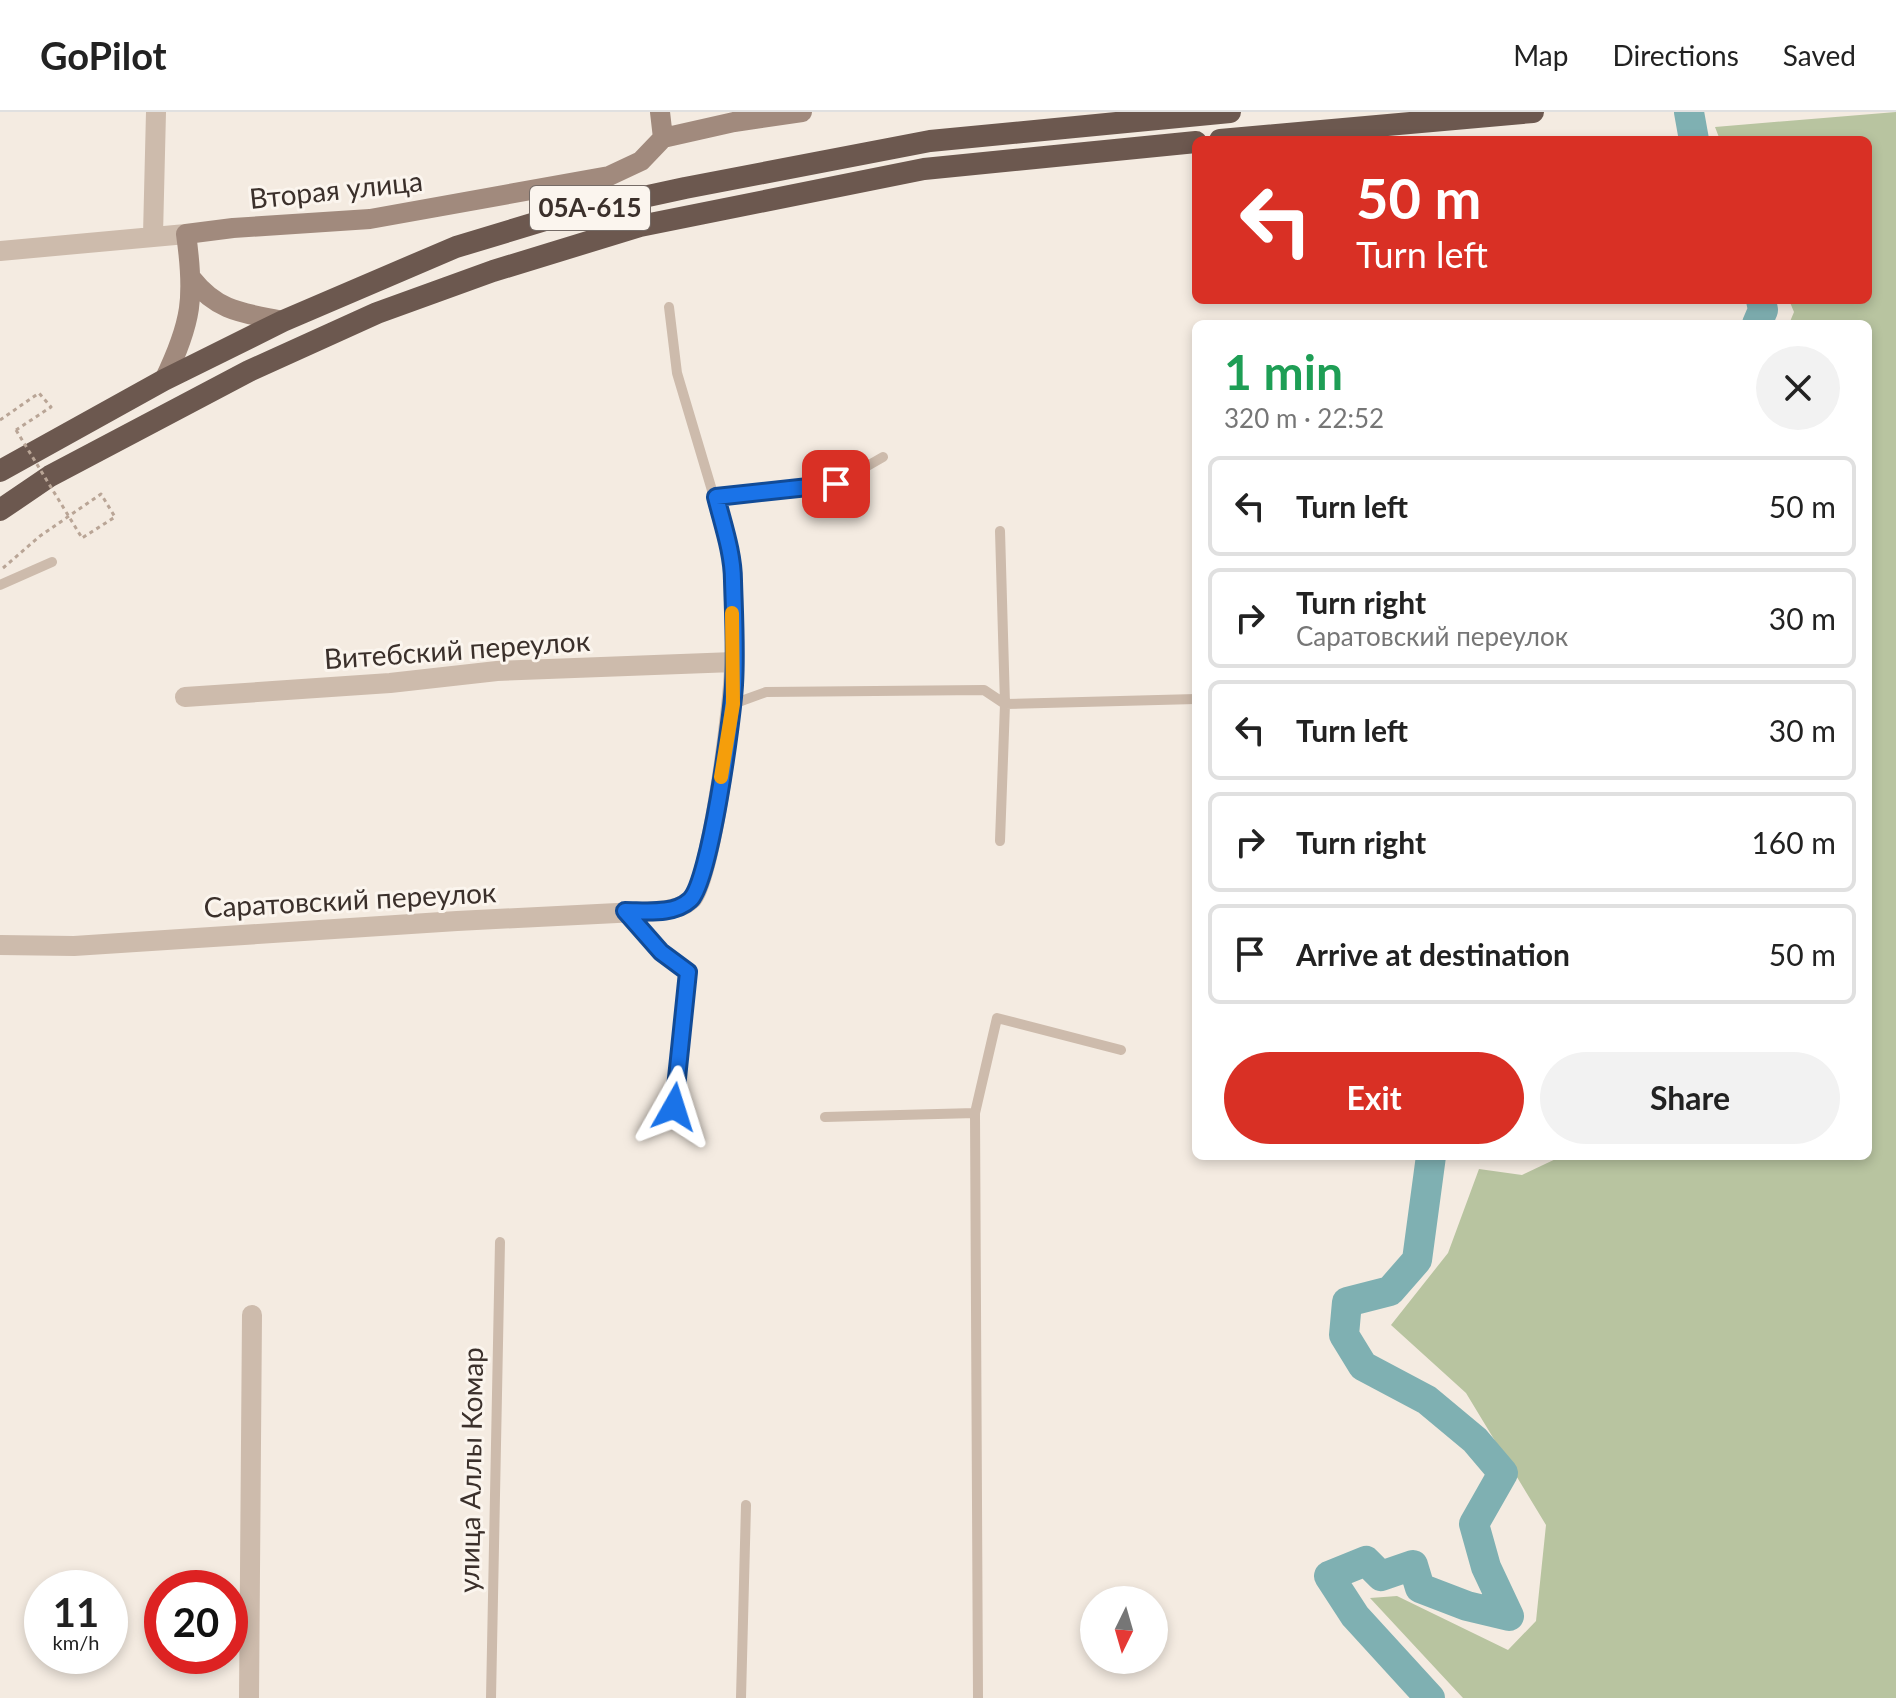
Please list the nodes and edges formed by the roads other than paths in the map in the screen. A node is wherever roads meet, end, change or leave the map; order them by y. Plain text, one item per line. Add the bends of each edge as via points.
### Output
1 (156, 112) edge
2 (660, 112) edge
3 (802, 112) edge
4 (1230, 112) edge
5 (1533, 112) edge
6 (1265, 136) edge
7 (663, 138) junction
8 (1192, 142) edge
9 (186, 234) junction
10 (153, 235) junction
11 (0, 251) edge
12 (192, 279) junction
13 (669, 307) dead end
14 (283, 321) junction
15 (164, 380) junction
16 (883, 457) dead end
17 (0, 471) edge
18 (716, 497) junction
19 (1, 510) edge
20 (1000, 531) dead end
21 (52, 562) dead end
22 (0, 585) edge
23 (734, 662) junction
24 (185, 697) dead end
25 (1192, 699) edge
26 (733, 704) junction
27 (1005, 704) junction
28 (1000, 841) dead end
29 (625, 911) junction
30 (0, 945) edge
31 (1121, 1050) dead end
32 (975, 1113) junction
33 (825, 1117) dead end
34 (657, 1122) dead end
35 (500, 1242) dead end
36 (252, 1315) dead end
37 (746, 1505) dead end
38 (249, 1698) edge
39 (491, 1698) edge
40 (741, 1698) edge
41 (978, 1698) edge

1 - 10 street
2 - 7 main road
3 - 7 main road
4 - 14 highway, 05А-615 via 930,141 580,211 456,247
5 - 6 highway
7 - 9 main road, Вторая улица via 641,161 609,176 370,219
8 - 19 highway, 05А-615 via 924,169 640,226 493,271 377,313 249,371 50,476
9 - 10 street, Вторая улица
9 - 12 main road
10 - 11 street, Вторая улица
12 - 14 main road via 224,308
12 - 15 main road via 186,329
13 - 18 lane via 677,373
14 - 15 highway, 05А-615
15 - 17 highway, 05А-615
16 - 18 lane via 836,484
18 - 23 lane via 733,579
20 - 27 lane
21 - 22 lane
23 - 24 street, Витебский переулок via 497,671
23 - 26 street
25 - 27 lane
26 - 27 lane via 766,692 984,690
26 - 29 street, Саратовский переулок via 697,892 669,910
27 - 28 lane
29 - 30 street, Саратовский переулок via 74,946
29 - 34 lane via 661,952 688,972 674,1107 669,1117
31 - 32 lane via 997,1018
32 - 33 lane
32 - 41 lane
35 - 39 lane, улица Аллы Комар
36 - 38 street
37 - 40 lane

